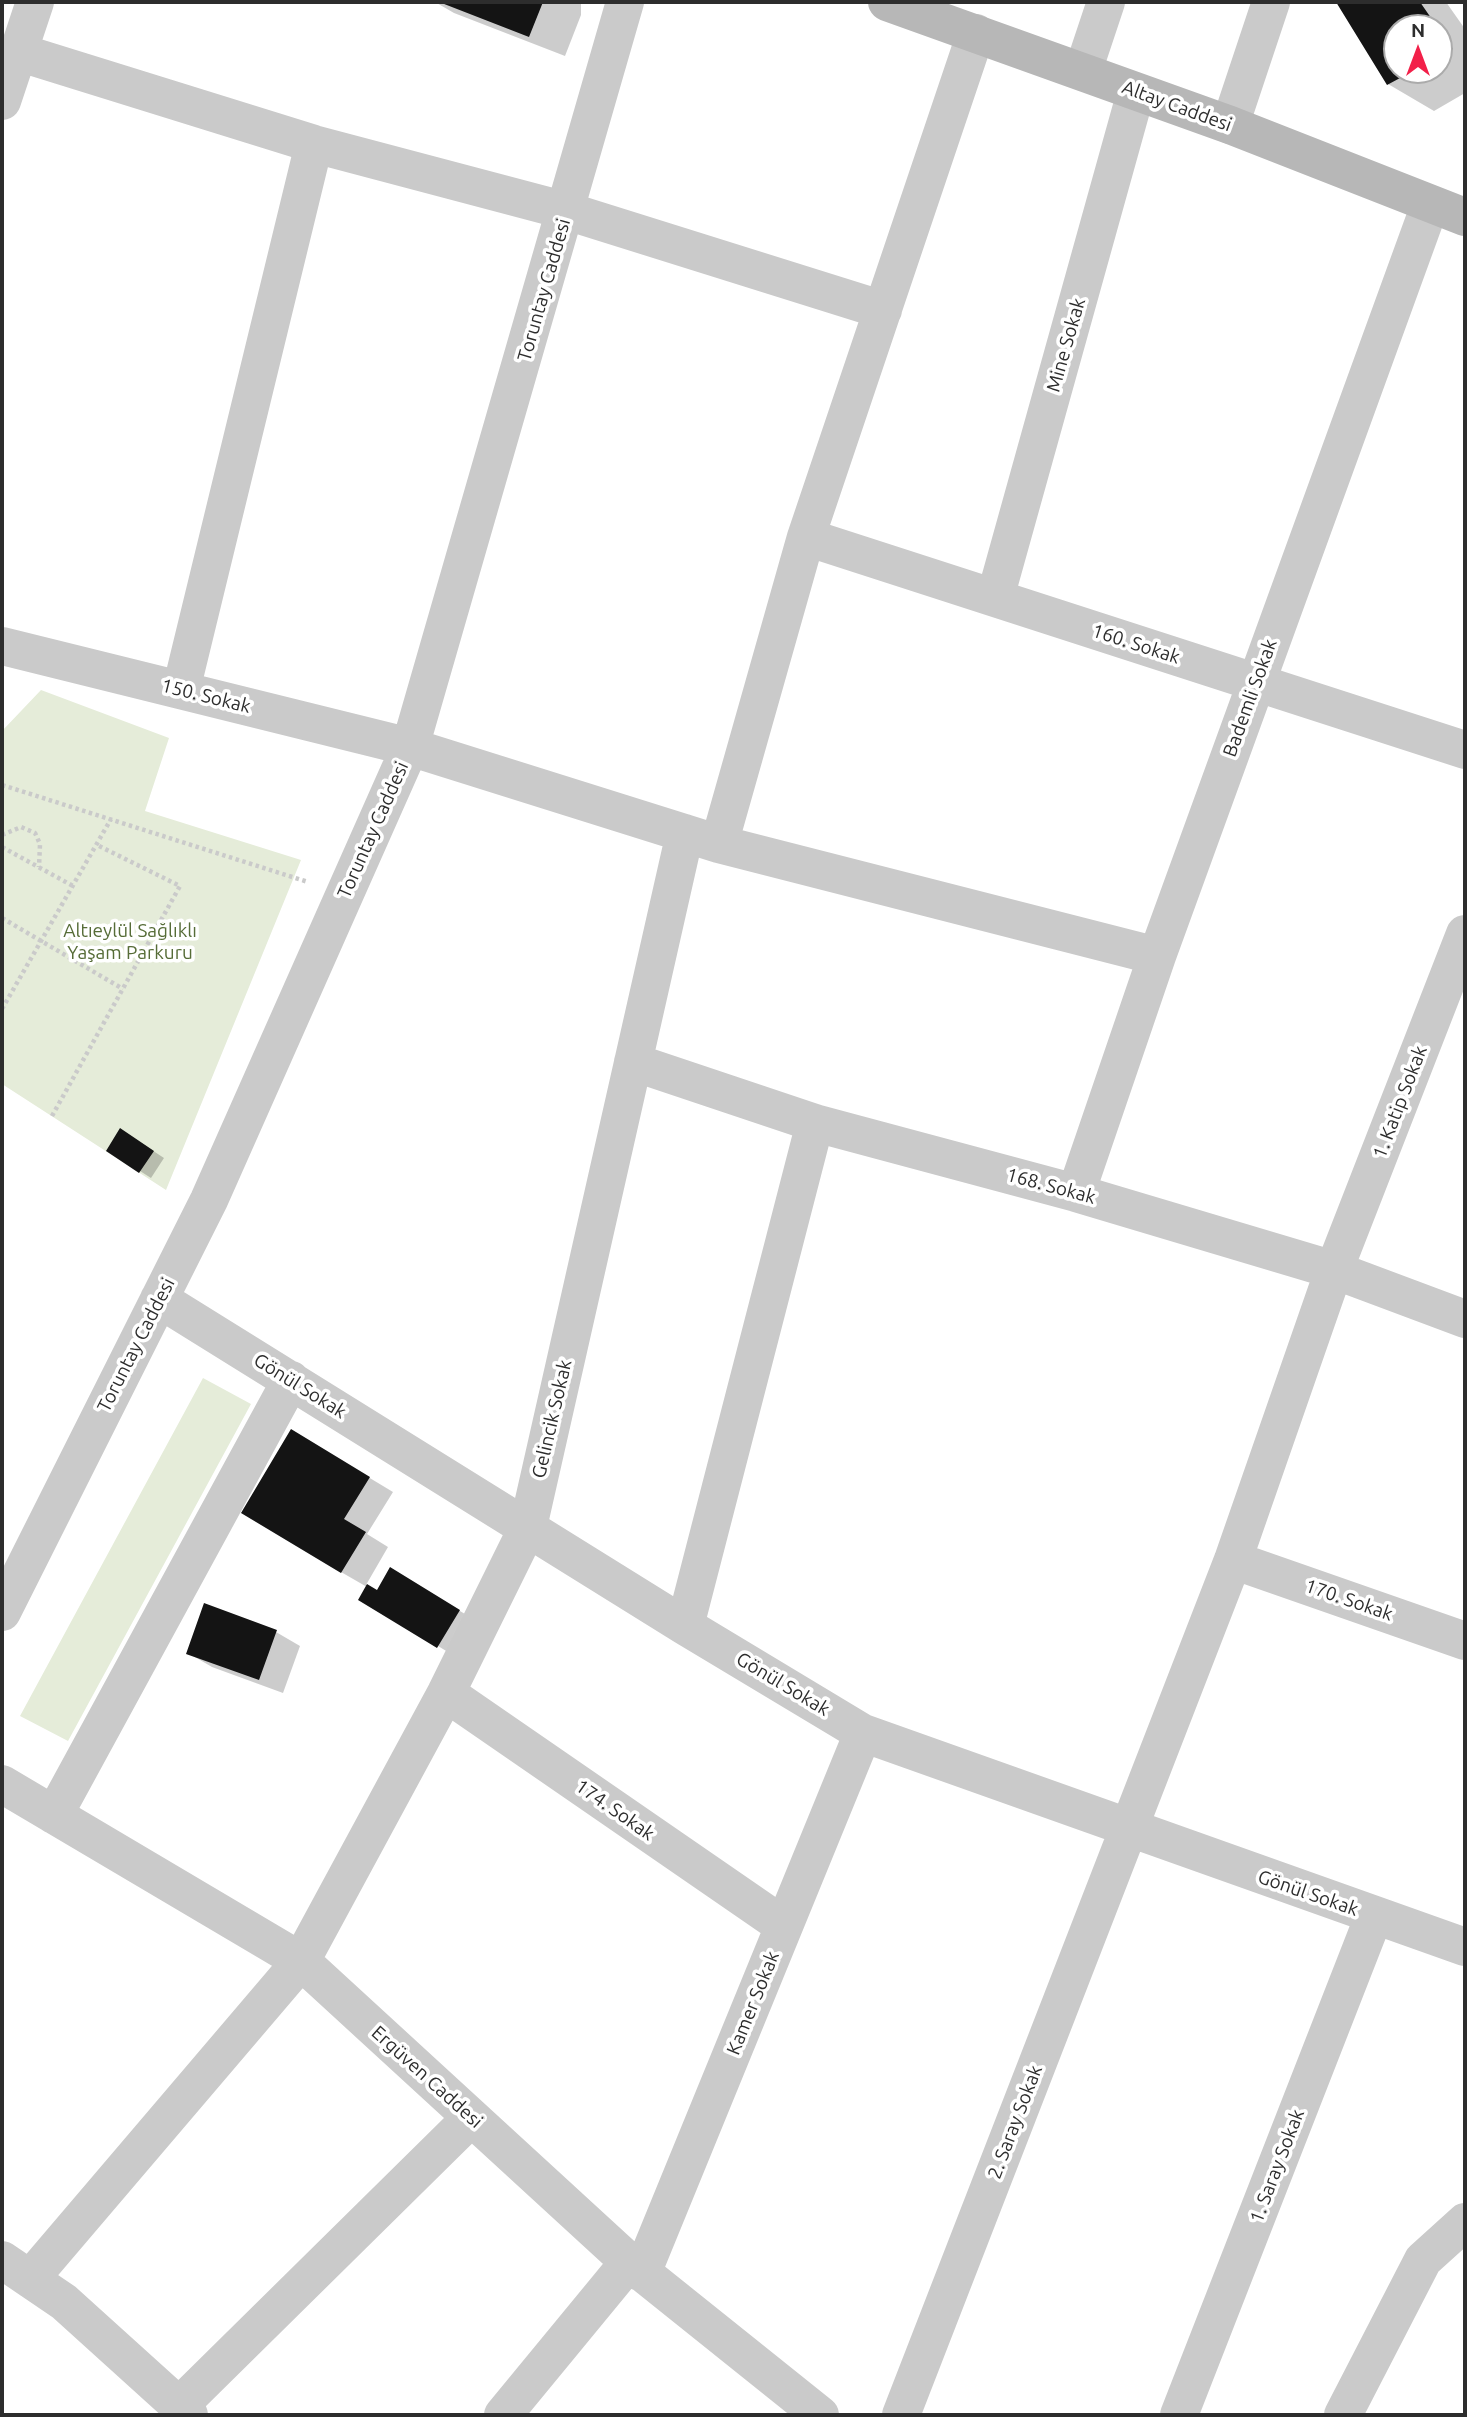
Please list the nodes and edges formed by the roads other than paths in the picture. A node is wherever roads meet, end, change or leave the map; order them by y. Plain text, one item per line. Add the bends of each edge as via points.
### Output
1 (35, 2) edge
2 (625, 2) edge
3 (887, 2) edge
4 (1106, 2) edge
5 (1271, 2) edge
6 (976, 33) junction
7 (18, 52) junction
8 (1083, 71) junction
9 (1136, 92) junction
10 (2, 101) edge
11 (1230, 125) junction
12 (314, 144) junction
13 (1430, 205) junction
14 (566, 211) junction
15 (1465, 217) edge
16 (883, 310) junction
17 (806, 537) junction
18 (995, 598) junction
19 (2, 647) edge
20 (1255, 683) junction
21 (181, 690) junction
22 (410, 747) junction
23 (1465, 750) edge
24 (702, 839) junction
25 (1462, 953) edge
26 (1157, 956) junction
27 (634, 1062) junction
28 (815, 1123) junction
29 (1076, 1192) junction
30 (1334, 1270) junction
31 (159, 1299) junction
32 (1465, 1319) edge
33 (291, 1380) junction
34 (528, 1527) junction
35 (1233, 1560) junction
36 (2, 1612) edge
37 (685, 1626) junction
38 (1465, 1641) edge
39 (446, 1693) junction
40 (863, 1732) junction
41 (2, 1784) edge
42 (54, 1815) junction
43 (1128, 1829) junction
44 (1374, 1916) junction
45 (784, 1926) junction
46 (1465, 1947) edge
47 (301, 1961) junction
48 (471, 2118) junction
49 (1465, 2222) edge
50 (636, 2267) junction
51 (16, 2269) edge
52 (184, 2411) edge
53 (503, 2415) edge
54 (820, 2415) edge
55 (901, 2415) edge
56 (1179, 2415) edge
57 (1343, 2415) edge

1 - 7 street
2 - 14 street, Toruntay Caddesi
3 - 6 main road, Altay Caddesi
4 - 8 street
5 - 11 street
6 - 8 main road, Altay Caddesi
6 - 16 street, Gelincik Sokak
7 - 10 street
7 - 12 street
8 - 9 main road, Altay Caddesi
9 - 11 main road, Altay Caddesi
9 - 18 street, Mine Sokak
11 - 13 main road, Altay Caddesi
12 - 14 street
12 - 21 street
13 - 15 main road, Altay Caddesi
13 - 20 street, Bademli Sokak
14 - 16 street
14 - 22 street, Toruntay Caddesi
16 - 17 street, Gelincik Sokak
17 - 18 street, 160. Sokak
17 - 24 street, Gelincik Sokak
18 - 20 street, 160. Sokak
19 - 21 street, 150. Sokak
20 - 23 street, 160. Sokak
20 - 26 street, Bademli Sokak
21 - 22 street, 150. Sokak
22 - 24 street, 150. Sokak
22 - 31 street, Toruntay Caddesi via 209,1200
24 - 26 street, 150. Sokak
24 - 27 street, Gelincik Sokak
25 - 30 street, 1. Katip Sokak
26 - 29 street, Bademli Sokak
27 - 28 street, 168. Sokak
27 - 34 street, Gelincik Sokak
28 - 29 street, 168. Sokak
28 - 37 street
29 - 30 street, 168. Sokak
30 - 32 street, 168. Sokak
30 - 35 street, 1. Katip Sokak
31 - 33 street, Gönül Sokak
31 - 36 street, Toruntay Caddesi
33 - 34 street, Gönül Sokak
33 - 42 street
34 - 37 street, Gönül Sokak
34 - 39 street, Gelincik Sokak
35 - 38 street, 170. Sokak
35 - 43 street, 2. Saray Sokak
37 - 40 street, Gönül Sokak
39 - 45 street, 174. Sokak
39 - 47 street, Gelincik Sokak
40 - 43 street, Gönül Sokak
40 - 45 street, Kamer Sokak
41 - 42 street, Ergüven Caddesi
42 - 47 street, Ergüven Caddesi
43 - 44 street, Gönül Sokak
43 - 55 street, 2. Saray Sokak
44 - 46 street, Gönül Sokak
44 - 56 street, 1. Saray Sokak
45 - 50 street, Kamer Sokak
47 - 48 street, Ergüven Caddesi
47 - 51 street, Gelincik Sokak
48 - 50 street, Ergüven Caddesi
48 - 52 street
49 - 57 street via 1423,2260
50 - 53 street, Kamer Sokak
50 - 54 street, Ergüven Caddesi
51 - 52 street via 64,2302

